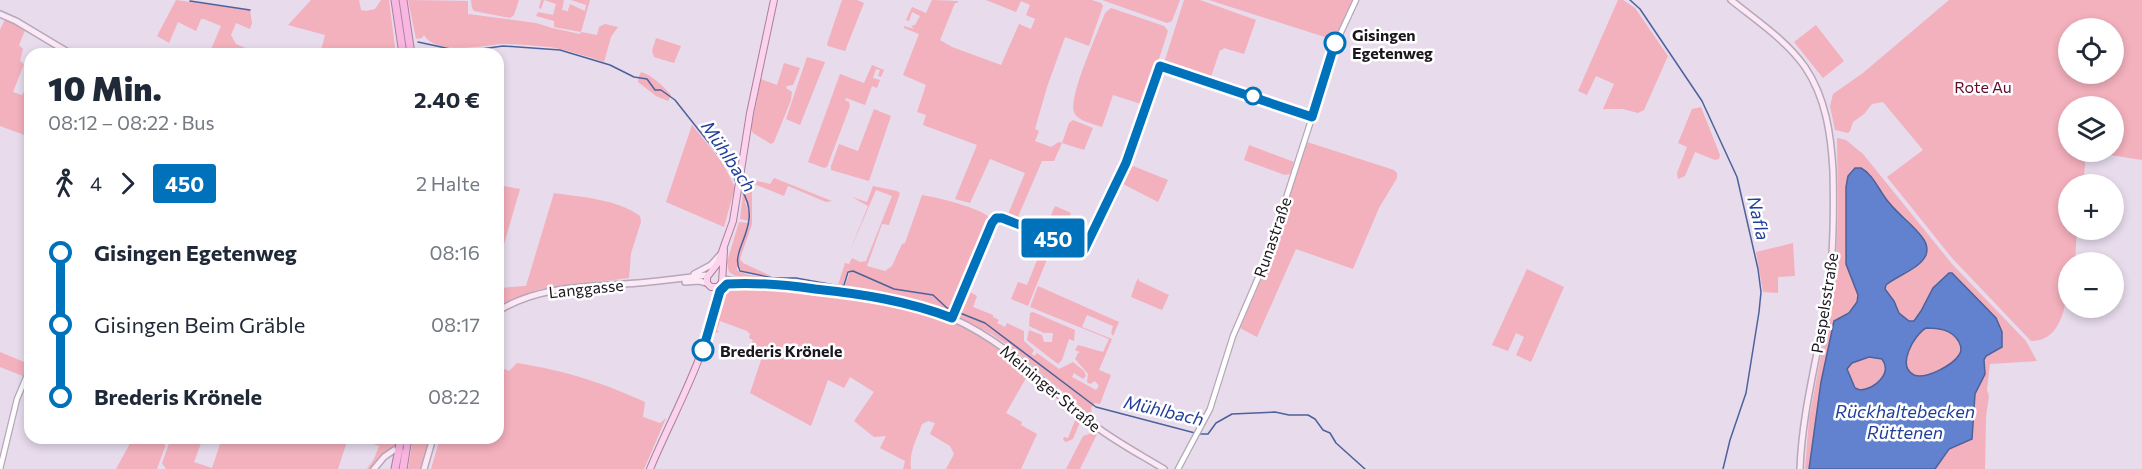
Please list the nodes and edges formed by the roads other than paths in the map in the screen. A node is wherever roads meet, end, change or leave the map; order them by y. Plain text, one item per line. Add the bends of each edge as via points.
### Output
1 (395, 0) edge
2 (403, 0) edge
3 (774, 0) edge
4 (1356, 0) edge
5 (1731, 0) edge
6 (0, 14) edge
7 (61, 48) edge
8 (402, 48) edge
9 (410, 48) edge
10 (724, 251) junction
11 (710, 273) junction
12 (677, 279) junction
13 (658, 282) junction
14 (718, 282) junction
15 (758, 284) junction
16 (504, 309) edge
17 (712, 320) junction
18 (24, 382) edge
19 (400, 444) edge
20 (403, 444) edge
21 (404, 444) edge
22 (431, 444) edge
23 (0, 469) edge
24 (374, 469) edge
25 (395, 469) edge
26 (403, 469) edge
27 (424, 469) edge
28 (650, 469) edge
29 (1164, 469) edge
30 (1178, 469) edge
31 (1800, 469) edge

1 - 8 highway
2 - 9 highway
3 - 10 main road
4 - 30 street, Runastraße via 1335,43 1267,257 1236,328 1210,409
5 - 31 main road, Paspelsstraße via 1783,42 1803,65 1821,99 1830,137 1834,214 1831,263 1803,426
6 - 7 main road
10 - 11 main road
10 - 12 main road via 706,268
10 - 14 main road
11 - 12 main road, Langgasse
11 - 14 main road
11 - 14 main road
12 - 13 main road, Langgasse
13 - 14 main road, Langgasse
13 - 16 main road, Langgasse via 562,289 536,294
14 - 15 main road, Meininger Straße
14 - 15 main road, Meininger Straße
14 - 17 main road
14 - 17 main road
15 - 29 main road, Meininger Straße via 892,300 952,318 1017,357 1096,426
17 - 28 main road
18 - 23 street
19 - 24 main road
20 - 25 highway
21 - 26 highway
22 - 27 main road

